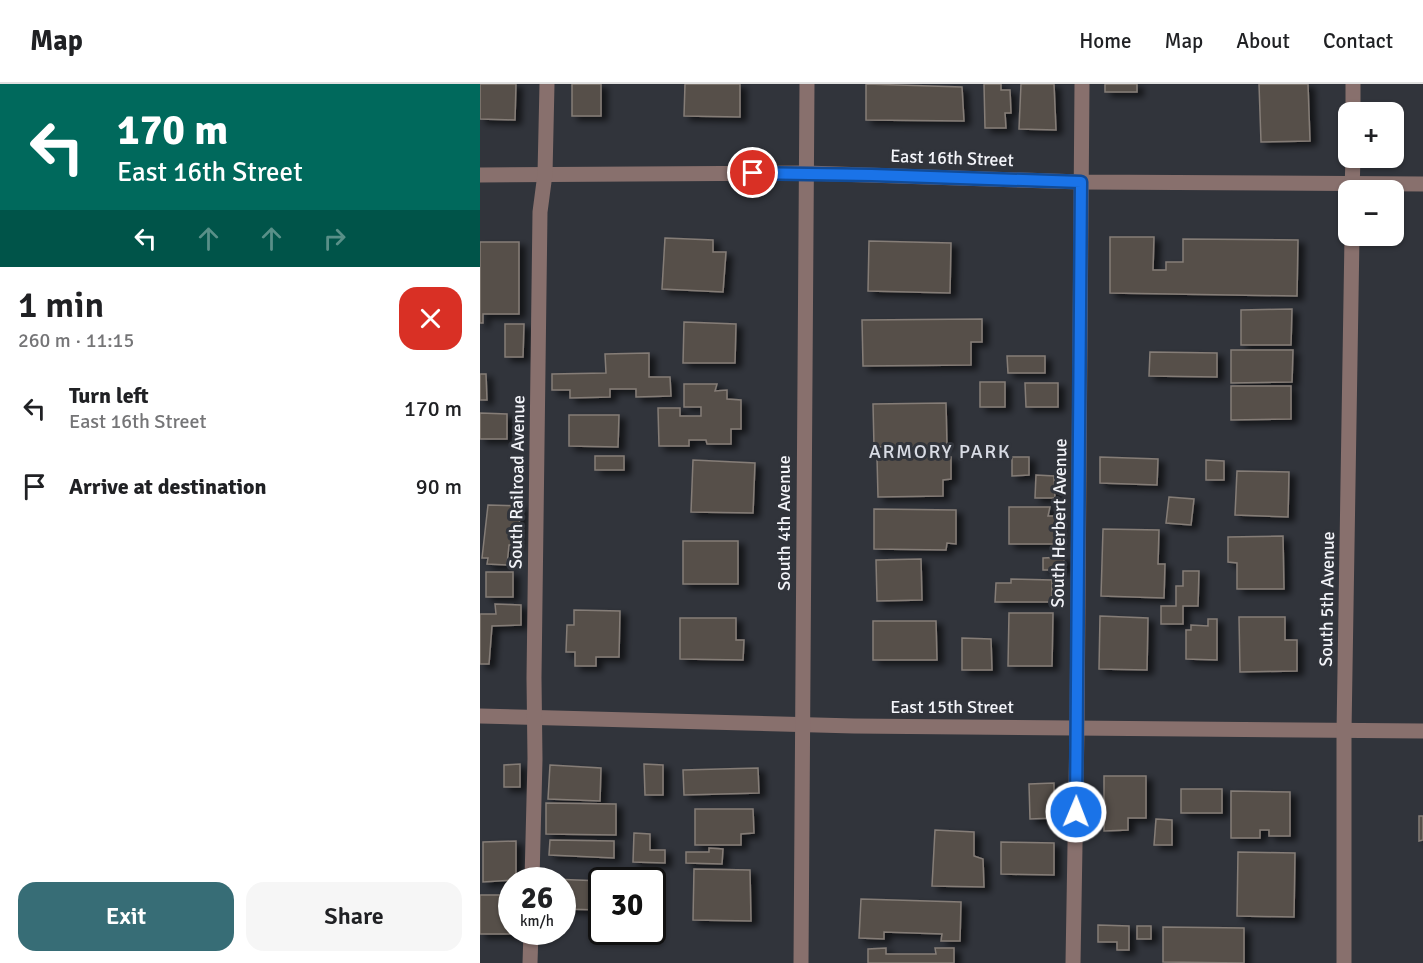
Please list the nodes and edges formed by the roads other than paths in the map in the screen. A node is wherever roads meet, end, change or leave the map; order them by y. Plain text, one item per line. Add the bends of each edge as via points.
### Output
1 (546, 84) edge
2 (807, 84) edge
3 (1082, 84) edge
4 (1353, 84) edge
5 (1353, 102) edge
6 (806, 173) junction
7 (544, 174) junction
8 (480, 175) edge
9 (1081, 182) junction
10 (1423, 184) edge
11 (1404, 185) edge
12 (1338, 187) edge
13 (1352, 246) edge
14 (480, 716) edge
15 (535, 717) junction
16 (803, 725) junction
17 (1077, 728) junction
18 (1344, 732) junction
19 (1423, 732) edge
20 (532, 867) edge
21 (531, 945) edge
22 (530, 963) edge
23 (801, 963) edge
24 (1073, 963) edge
25 (1344, 963) edge

1 - 7 street, South Railroad Avenue
2 - 6 street, South 4th Avenue
3 - 9 street, South Herbert Avenue
4 - 5 street
6 - 7 street, East 16th Street
6 - 9 street, East 16th Street
6 - 16 street, South 4th Avenue
7 - 8 street, East 16th Street
7 - 15 street, South Railroad Avenue via 540,212
9 - 12 street, East 16th Street
9 - 17 street, South Herbert Avenue
10 - 11 street, East 16th Street
13 - 18 street, South 5th Avenue
14 - 15 street, East 15th Street
15 - 16 street, East 15th Street
15 - 20 street, South Railroad Avenue
16 - 17 street, East 15th Street
16 - 23 street, South 4th Avenue
17 - 18 street, East 15th Street
17 - 24 street, South Herbert Avenue
18 - 19 street, East 15th Street
18 - 25 street, South 5th Avenue
21 - 22 street

